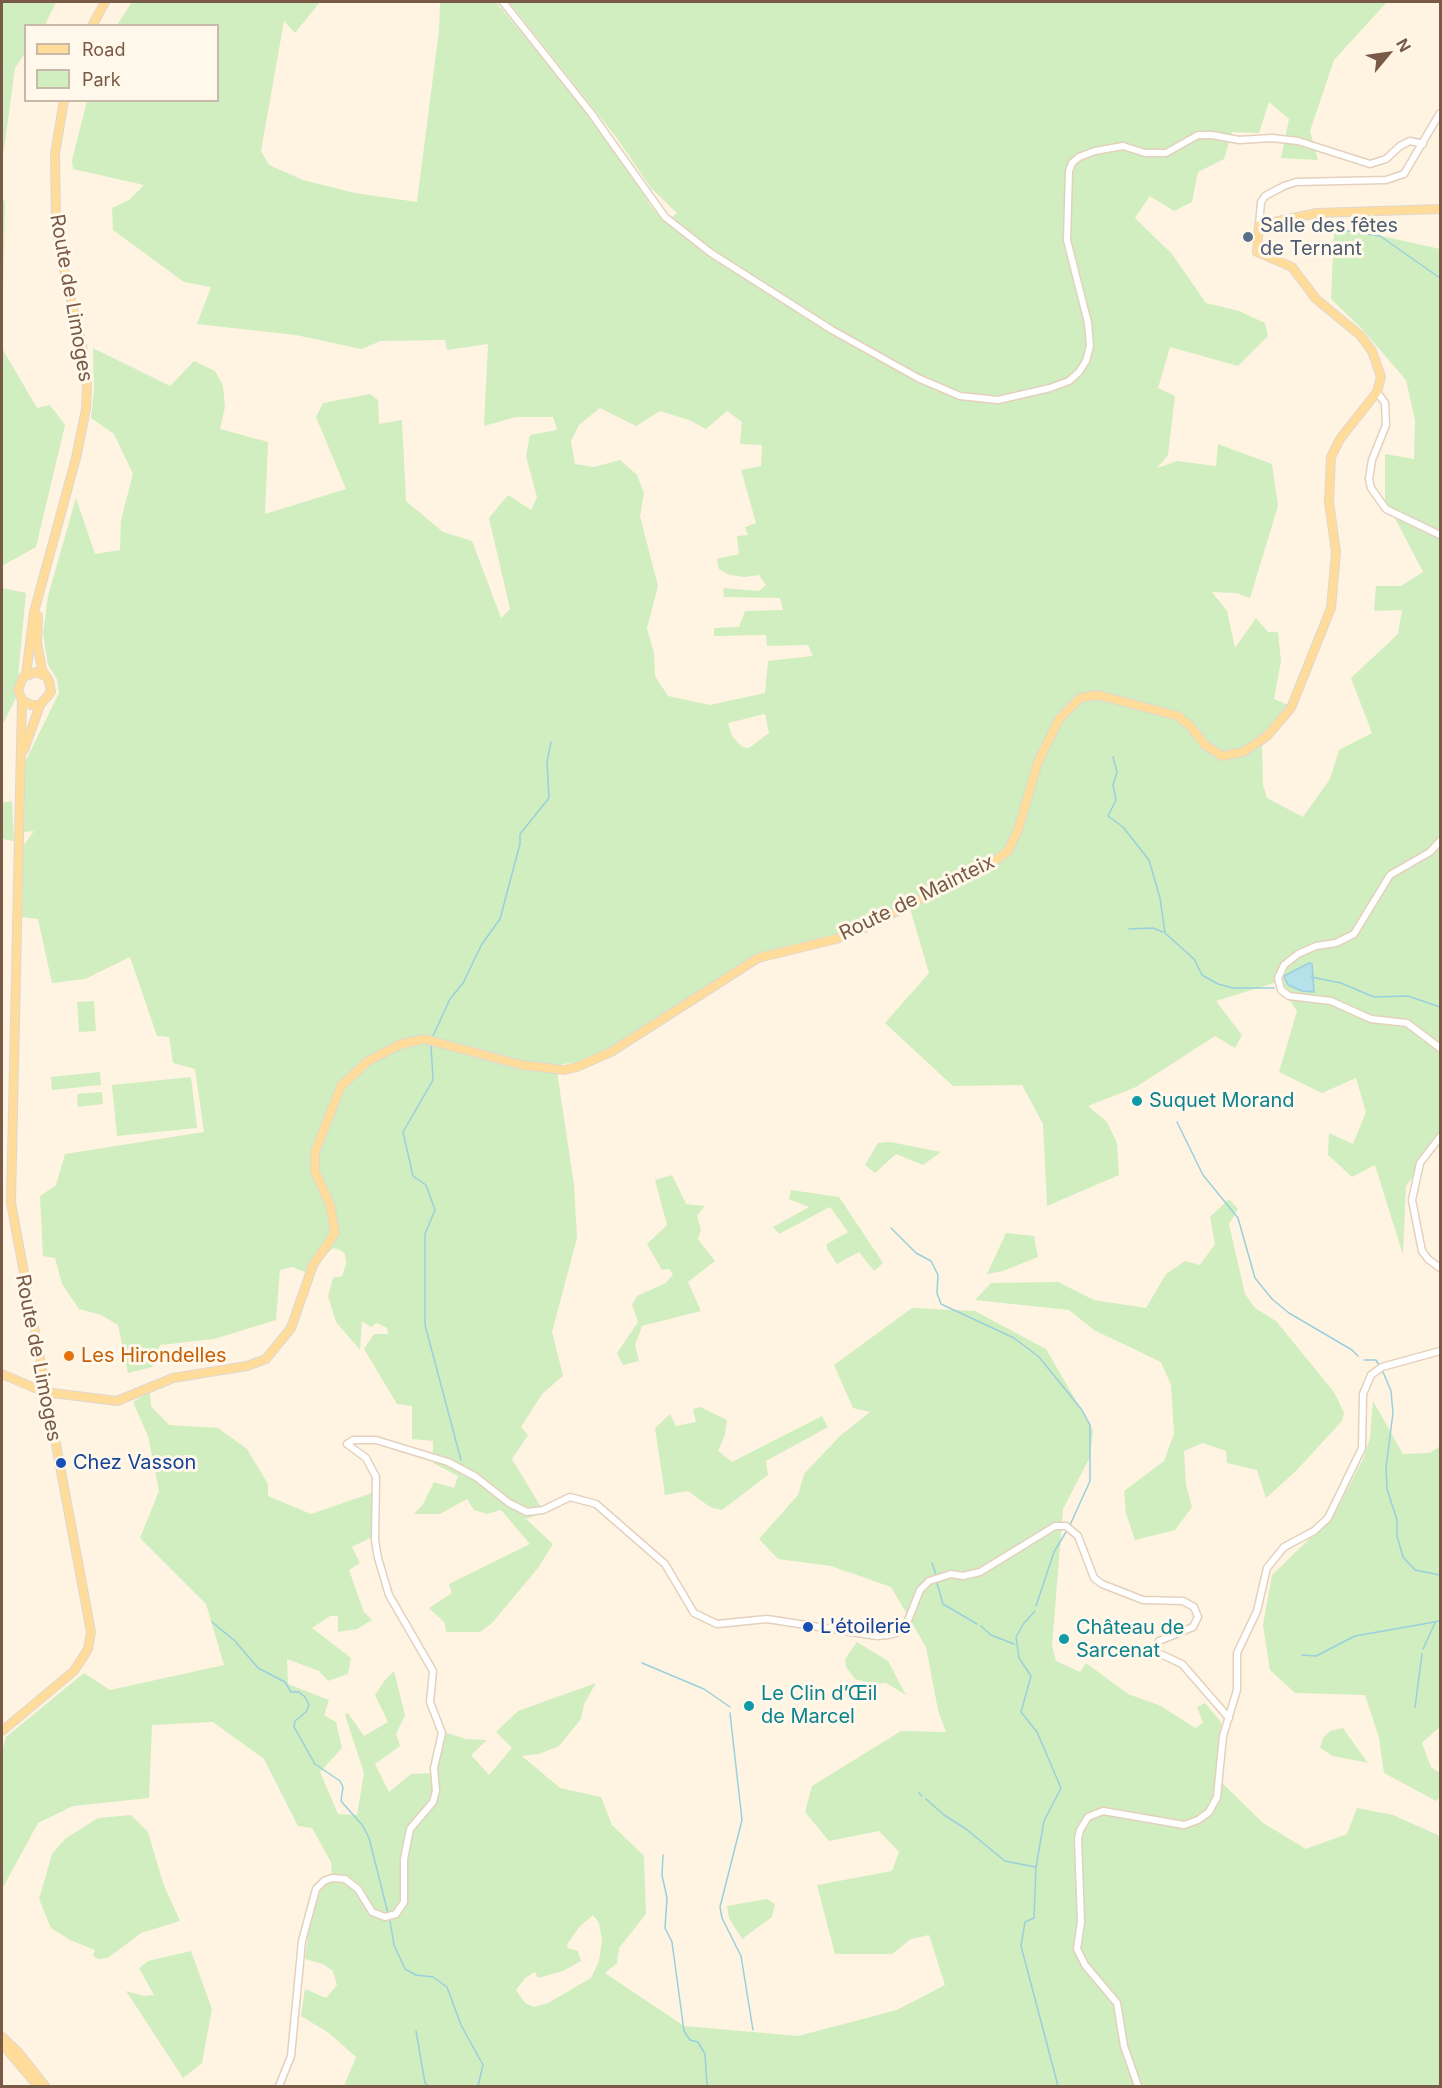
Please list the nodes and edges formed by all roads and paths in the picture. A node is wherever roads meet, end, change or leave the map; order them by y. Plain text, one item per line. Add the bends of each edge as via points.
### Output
1 (105, 2) edge
2 (110, 2) edge
3 (503, 2) edge
4 (93, 24) edge
5 (97, 24) edge
6 (64, 102) edge
7 (1440, 113) edge
8 (1423, 144) junction
9 (1440, 209) edge
10 (1259, 225) junction
11 (1377, 393) junction
12 (1440, 535) edge
13 (37, 597) junction
14 (26, 675) junction
15 (45, 676) junction
16 (22, 700) junction
17 (40, 705) junction
18 (20, 763) junction
19 (1440, 841) edge
20 (1440, 1048) edge
21 (1440, 1137) edge
22 (1440, 1268) edge
23 (1440, 1351) edge
24 (2, 1374) edge
25 (44, 1392) junction
26 (1229, 1718) junction
27 (2, 1731) edge
28 (2, 2037) edge
29 (2, 2044) edge
30 (38, 2086) edge
31 (45, 2086) edge
32 (279, 2086) edge
33 (1138, 2086) edge

1 - 4 main road
2 - 5 main road
3 - 8 street via 591,113 665,217 711,252 832,330 918,378 960,396 998,400 1050,388 1069,381 1086,361 1090,346 1088,323 1067,240 1069,171 1079,156 1123,146 1145,153 1166,153 1198,135 1212,135 1239,140 1298,141 1370,164 1386,159 1410,141
6 - 13 main road, Route de Limoges via 55,154 56,223 87,385 82,432
7 - 8 street
8 - 10 street via 1411,166 1396,178 1296,182 1272,192 1261,202
9 - 10 main road via 1317,213
10 - 11 main road via 1257,252 1292,267 1317,299 1344,320 1372,351 1381,377
11 - 12 street via 1385,403 1386,425 1372,460 1371,488 1386,509
11 - 25 main road, Route de Mainteix via 1340,439 1331,457 1329,502 1336,552 1331,608 1291,708 1267,736 1243,752 1222,756 1205,745 1178,716 1096,695 1080,698 1059,719 1048,740 1013,842 1001,857 864,928 759,958 611,1053 564,1070 478,1056 424,1040 401,1044 368,1061 341,1086 315,1152 315,1172 330,1204 335,1233 313,1265 291,1328 273,1352 257,1364 173,1378 117,1401
13 - 14 main road, Route de Limoges
13 - 15 main road, Route de Limoges via 37,643
14 - 15 main road via 36,672
14 - 16 main road via 18,686
15 - 17 main road via 51,692
16 - 17 main road
16 - 18 main road, Route de Limoges
17 - 18 main road, Route de Limoges
18 - 25 main road, Route de Limoges via 11,1203
19 - 20 street via 1430,852 1390,875 1354,934 1298,954 1284,965 1278,978 1281,990 1290,996 1330,1001 1371,1019 1407,1023
21 - 22 street via 1420,1163 1412,1200 1422,1251
23 - 26 street via 1382,1368 1368,1378 1363,1394 1362,1448 1328,1518 1314,1531 1284,1547 1267,1568 1257,1611 1237,1653 1237,1690
24 - 25 main road
25 - 27 main road, Route de Limoges via 90,1640 75,1671
26 - 32 street via 1182,1664 1155,1651 1159,1641 1193,1628 1198,1617 1194,1607 1183,1601 1143,1600 1102,1584 1094,1578 1073,1530 1060,1526 980,1572 951,1574 929,1581 920,1590 902,1628 888,1635 777,1620 725,1625 708,1622 689,1607 665,1564 596,1504 564,1498 543,1510 527,1512 448,1462 376,1440 346,1444 366,1458 374,1471 378,1558 393,1605 433,1671 430,1702 442,1732 434,1768 436,1791 433,1802 410,1829 401,1910 390,1917 372,1912 358,1889 345,1879 332,1878 318,1885 302,1941 291,2056
26 - 33 street via 1223,1736 1217,1797 1204,1816 1184,1825 1103,1811 1088,1817 1080,1830 1081,1922 1077,1949 1117,2004 1124,2046
28 - 31 main road
29 - 30 main road

